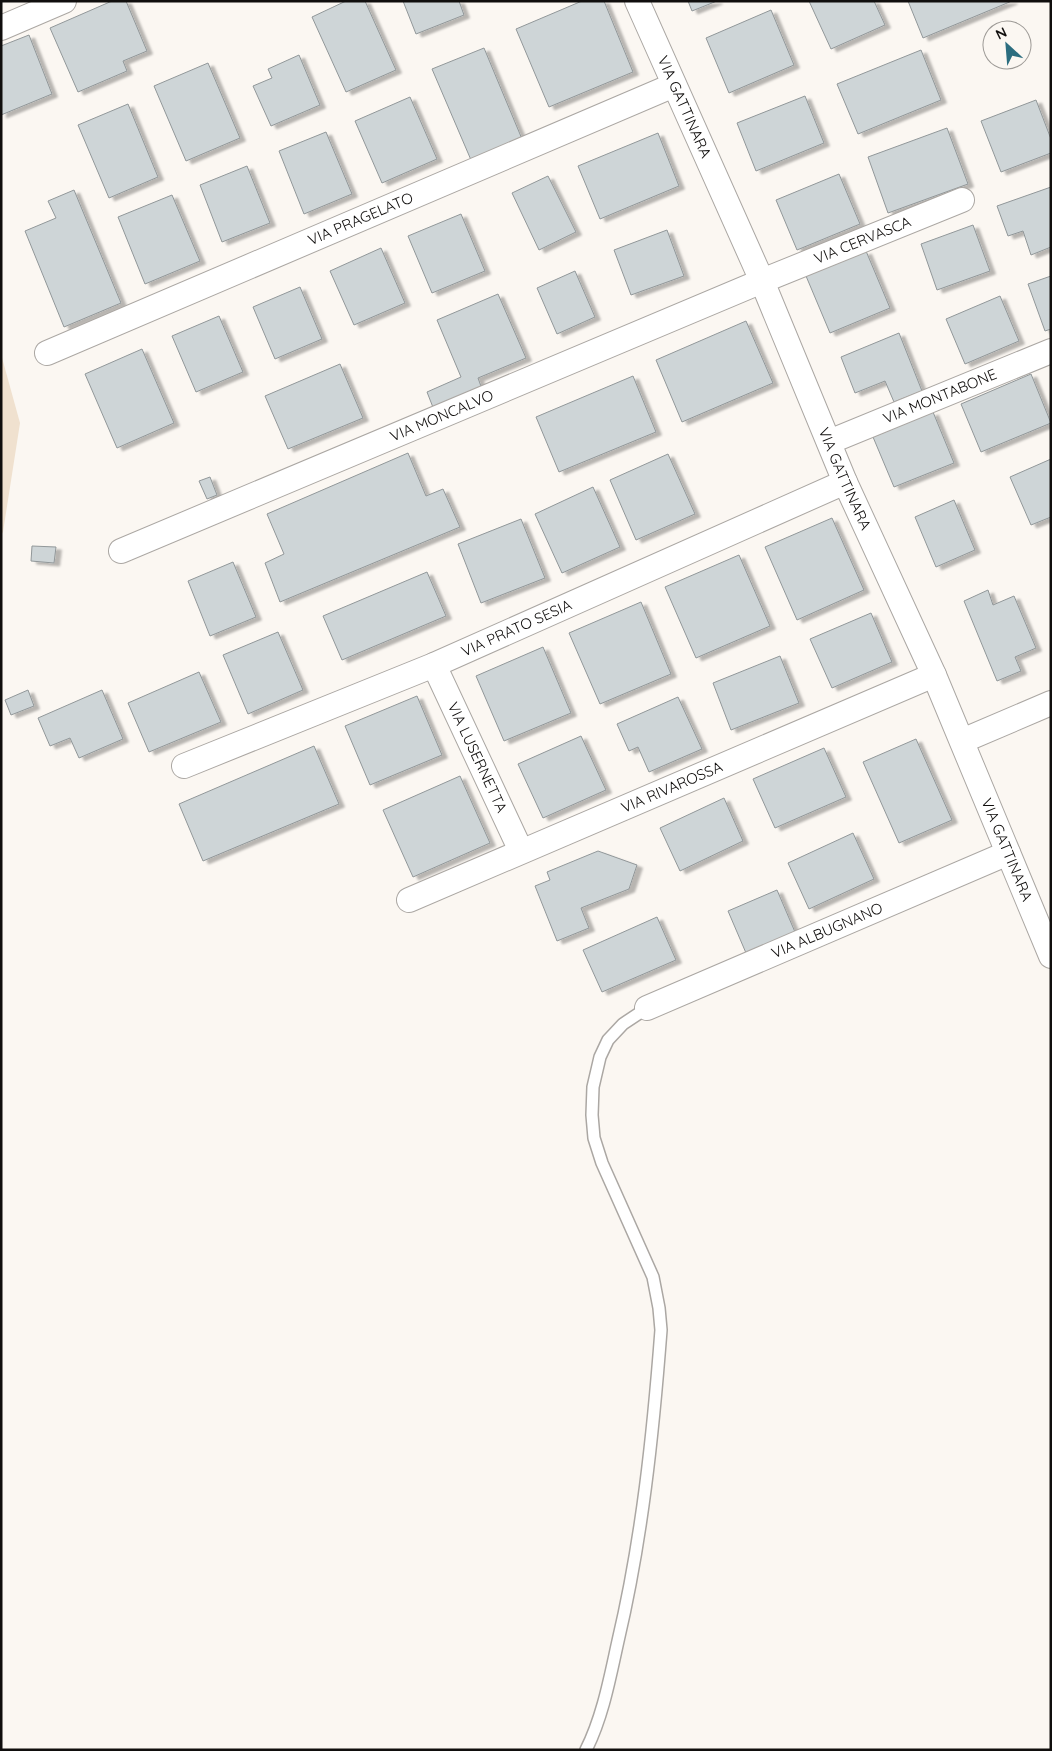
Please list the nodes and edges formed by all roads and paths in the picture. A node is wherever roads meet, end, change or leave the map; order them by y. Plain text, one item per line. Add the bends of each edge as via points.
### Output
1 (64, 1) edge
2 (637, 1) edge
3 (1, 28) edge
4 (674, 85) junction
5 (962, 200) dead end
6 (762, 281) junction
7 (1051, 350) edge
8 (47, 353) dead end
9 (829, 442) junction
10 (845, 482) junction
11 (121, 551) dead end
12 (434, 665) junction
13 (934, 675) junction
14 (1051, 703) edge
15 (962, 741) junction
16 (184, 766) dead end
17 (521, 851) junction
18 (1008, 853) junction
19 (409, 900) dead end
20 (1045, 925) edge
21 (1051, 956) edge
22 (647, 1008) joint
23 (586, 1750) edge

1 - 3 street
2 - 4 street, VIA GATTINARA
4 - 6 street, VIA GATTINARA
4 - 8 street, VIA PRAGELATO
5 - 6 street, VIA CERVASCA
6 - 9 street, VIA GATTINARA
6 - 11 street, VIA MONCALVO
7 - 9 street, VIA MONTABONE
9 - 10 street, VIA GATTINARA
10 - 12 street, VIA PRATO SESIA
10 - 13 street, VIA GATTINARA
12 - 16 street, VIA PRATO SESIA
12 - 17 street, VIA LUSERNETTA
13 - 15 street, VIA GATTINARA
13 - 17 street, VIA RIVAROSSA
14 - 15 street
15 - 18 street, VIA GATTINARA
17 - 19 street, VIA RIVAROSSA
18 - 20 street, VIA GATTINARA
18 - 22 street, VIA ALBUGNANO
20 - 21 street, VIA GATTINARA
22 - 23 lane via 623,1024 608,1040 593,1087 594,1138 653,1278 661,1330 644,1501 631,1587 609,1681

